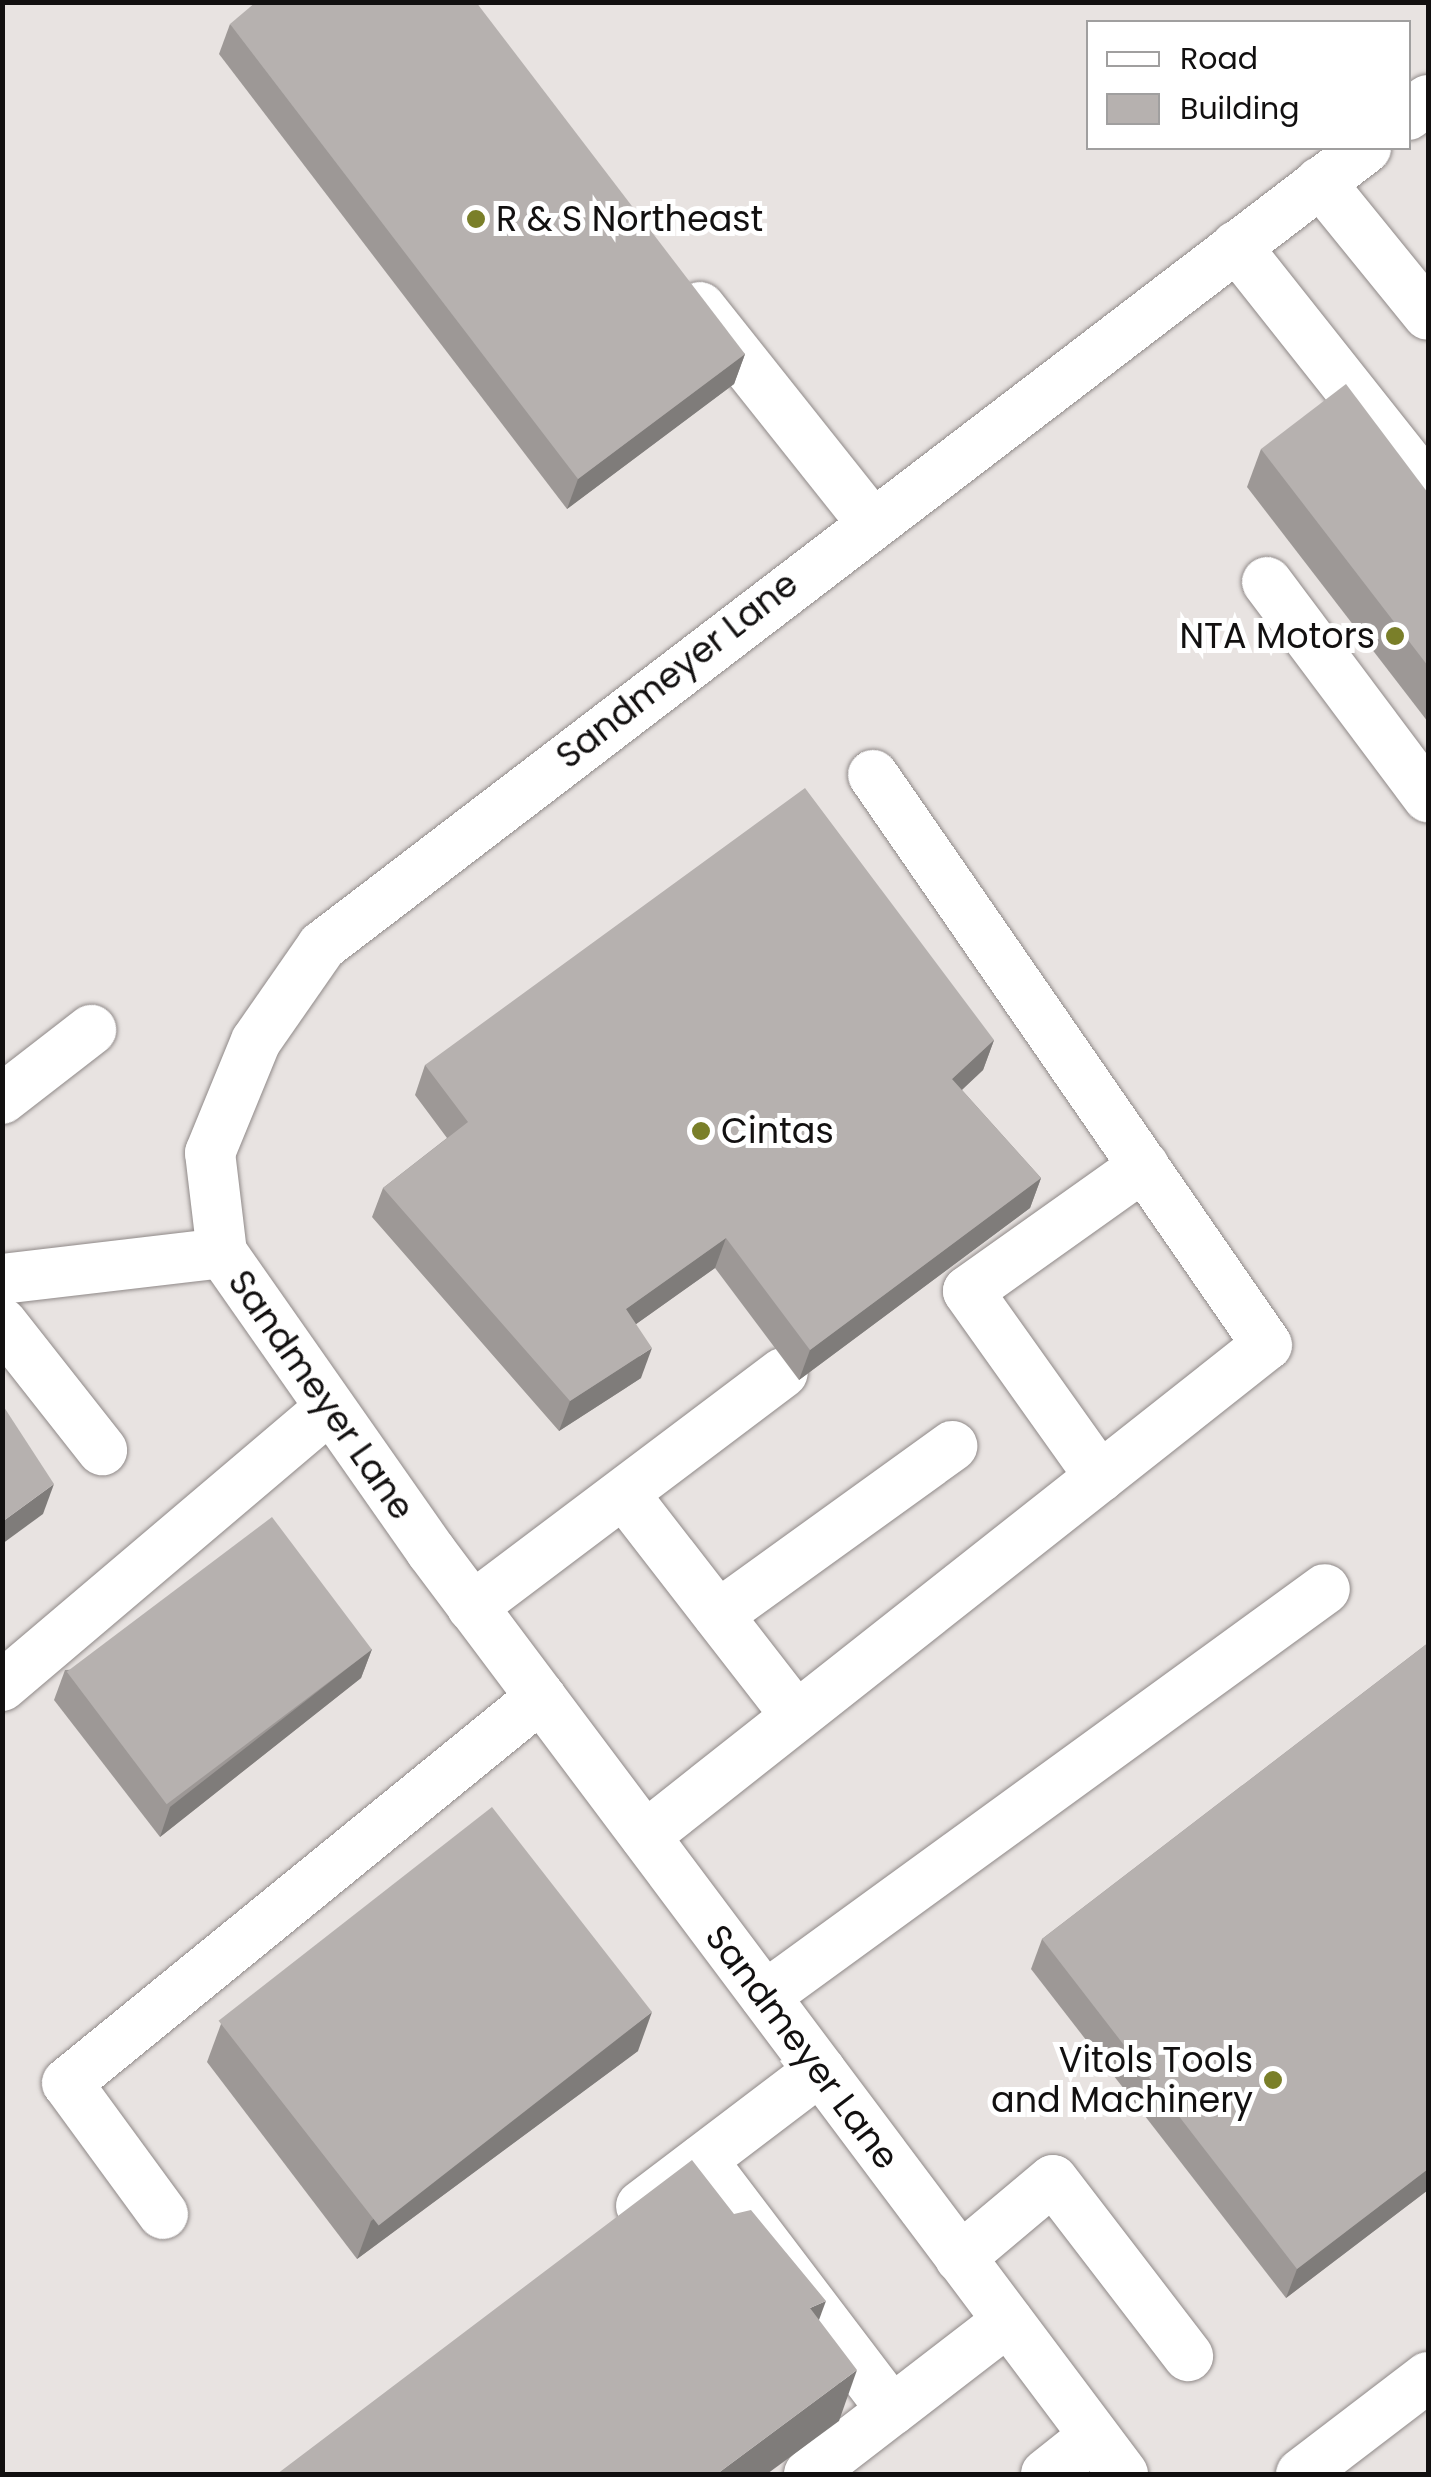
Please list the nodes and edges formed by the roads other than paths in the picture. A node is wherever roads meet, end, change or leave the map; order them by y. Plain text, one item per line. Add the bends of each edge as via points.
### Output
1 (1363, 150) edge
2 (1320, 182) junction
3 (1236, 246) junction
4 (665, 262) edge
5 (1428, 315) edge
6 (1428, 488) edge
7 (871, 522) junction
8 (1267, 582) dead end
9 (873, 775) dead end
10 (1428, 798) edge
11 (90, 1030) dead end
12 (2, 1099) edge
13 (1144, 1166) junction
14 (222, 1253) junction
15 (2, 1279) edge
16 (2, 1323) edge
17 (784, 1372) dead end
18 (330, 1408) junction
19 (952, 1446) dead end
20 (102, 1450) dead end
21 (1100, 1477) junction
22 (624, 1494) junction
23 (1325, 1589) dead end
24 (472, 1606) junction
25 (718, 1615) junction
26 (2, 1686) edge
27 (541, 1698) junction
28 (796, 1716) junction
29 (644, 1836) junction
30 (765, 1996) junction
31 (820, 2070) junction
32 (702, 2160) junction
33 (162, 2214) dead end
34 (607, 2232) edge
35 (960, 2258) junction
36 (1008, 2321) junction
37 (1188, 2356) dead end
38 (1428, 2377) edge
39 (892, 2410) junction
40 (1108, 2455) edge
41 (809, 2474) edge
42 (1046, 2474) edge
43 (1301, 2474) edge

1 - 2 street, Sandmeyer Lane
2 - 3 street, Sandmeyer Lane
2 - 5 street
3 - 6 street
3 - 7 street, Sandmeyer Lane
4 - 7 street
7 - 14 street, Sandmeyer Lane via 322,946 256,1041 210,1153
8 - 10 street
9 - 13 street
11 - 12 street
13 - 21 street via 1267,1344
13 - 21 street via 968,1291
14 - 15 street
14 - 18 street, Sandmeyer Lane
16 - 20 street
17 - 22 street
18 - 24 street, Sandmeyer Lane
18 - 26 street
19 - 25 street
21 - 28 street
22 - 24 street
22 - 25 street
23 - 30 street
24 - 27 street, Sandmeyer Lane
25 - 28 street
27 - 29 street, Sandmeyer Lane
27 - 33 street via 68,2083
28 - 29 street
29 - 30 street, Sandmeyer Lane
30 - 31 street, Sandmeyer Lane
31 - 32 street
31 - 35 street, Sandmeyer Lane
32 - 34 street
32 - 39 street
35 - 36 street, Sandmeyer Lane
35 - 37 street via 1053,2180
36 - 39 street
36 - 40 street, Sandmeyer Lane
38 - 43 street
39 - 41 street
40 - 42 street

